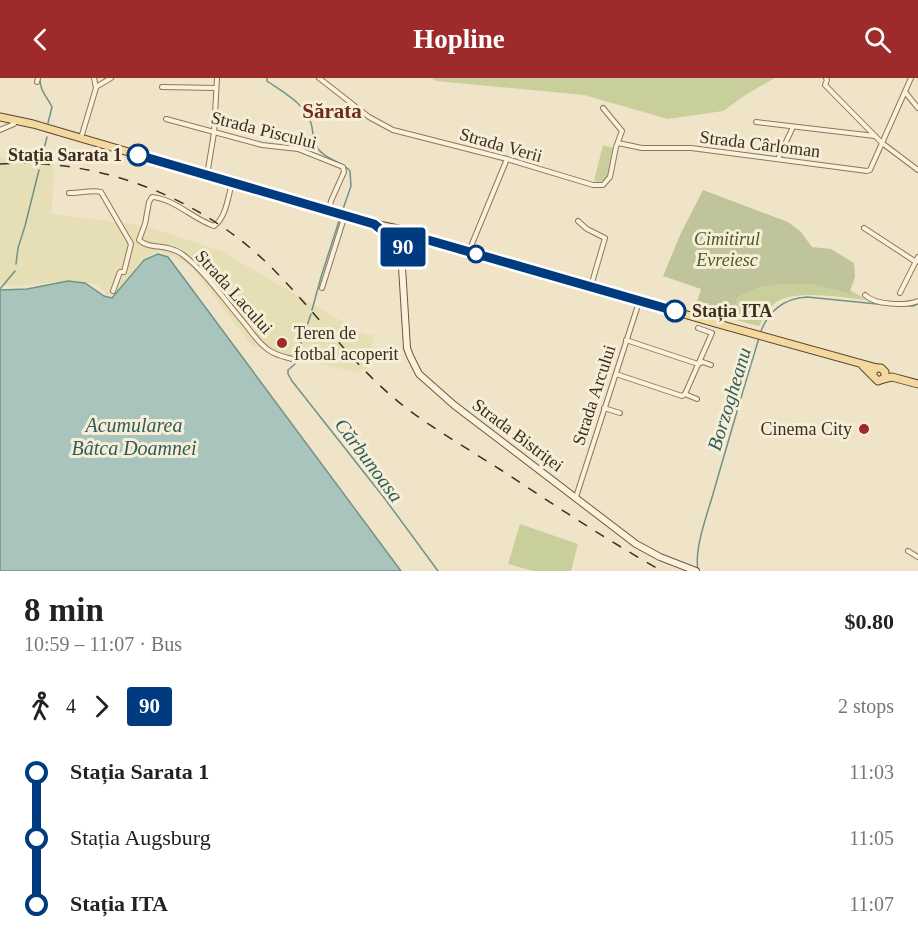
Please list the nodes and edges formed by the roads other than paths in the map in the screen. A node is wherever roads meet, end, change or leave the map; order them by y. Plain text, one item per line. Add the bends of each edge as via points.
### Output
1 (94, 78) edge
2 (111, 78) edge
3 (217, 78) edge
4 (319, 78) edge
5 (826, 78) edge
6 (911, 78) edge
7 (162, 87) dead end
8 (96, 88) junction
9 (216, 88) junction
10 (905, 92) junction
11 (603, 108) dead end
12 (918, 108) edge
13 (0, 117) edge
14 (166, 119) dead end
15 (15, 120) junction
16 (756, 122) dead end
17 (793, 127) junction
18 (0, 130) edge
19 (214, 133) junction
20 (875, 136) junction
21 (81, 139) junction
22 (618, 142) junction
23 (882, 143) junction
24 (507, 159) junction
25 (778, 159) junction
26 (918, 170) edge
27 (207, 175) junction
28 (232, 183) junction
29 (69, 193) dead end
30 (329, 211) junction
31 (345, 215) junction
32 (578, 221) dead end
33 (374, 224) junction
34 (864, 228) dead end
35 (405, 231) junction
36 (139, 240) junction
37 (428, 240) junction
38 (130, 242) junction
39 (396, 243) junction
40 (409, 244) junction
41 (469, 252) junction
42 (917, 260) edge
43 (402, 267) junction
44 (591, 287) junction
45 (322, 288) dead end
46 (113, 291) dead end
47 (900, 293) dead end
48 (865, 295) dead end
49 (639, 301) junction
50 (918, 301) edge
51 (698, 328) dead end
52 (626, 340) junction
53 (292, 359) dead end
54 (698, 364) junction
55 (861, 364) junction
56 (711, 365) dead end
57 (880, 370) junction
58 (616, 374) junction
59 (873, 376) junction
60 (884, 379) junction
61 (918, 381) edge
62 (685, 394) junction
63 (697, 399) dead end
64 (604, 408) junction
65 (620, 413) dead end
66 (576, 497) junction
67 (908, 551) dead end
68 (918, 557) edge
69 (694, 570) edge

1 - 8 street
2 - 8 street
3 - 9 street
4 - 24 street, Strada Verii via 385,126
5 - 20 street via 825,85
6 - 10 street
7 - 9 street
8 - 21 street
9 - 19 street
10 - 12 street
10 - 23 street
11 - 22 street, Strada Verii via 621,127
13 - 15 main road
14 - 19 street, Strada Piscului
15 - 18 street
15 - 21 main road
16 - 17 street
17 - 20 street
17 - 25 street
19 - 27 street
19 - 30 street, Strada Piscului via 298,149 344,167
20 - 23 street
21 - 27 main road
22 - 24 street, Strada Verii via 610,177 603,185 580,182
22 - 25 street, Strada Cârloman via 642,148 691,148
23 - 25 street, Strada Cârloman via 867,171
23 - 26 street
24 - 41 street
27 - 28 main road
28 - 30 main road
28 - 36 street, Strada Lacului via 222,216 214,226 152,197
29 - 38 street via 102,192
30 - 31 main road
31 - 33 main road
31 - 45 street
32 - 44 street via 605,238
33 - 35 main road
33 - 39 main road
34 - 42 street
35 - 37 main road
35 - 39 main road via 396,233
35 - 40 main road via 410,235
36 - 38 street
36 - 53 street, Strada Lacului via 146,245 173,248 184,256 258,342 273,353
37 - 40 main road
37 - 41 main road
38 - 46 street via 124,272 120,272
39 - 40 main road via 402,247
39 - 43 main road, Strada Bistriței
40 - 43 main road, Strada Bistriței
41 - 44 main road
42 - 47 street
43 - 66 main road, Strada Bistriței via 407,348 419,374
44 - 49 main road
48 - 50 street via 877,302
49 - 52 street, Strada Arcului
49 - 55 main road
51 - 54 street via 712,333
52 - 54 street
52 - 58 street, Strada Arcului
54 - 56 street
54 - 62 street
55 - 57 main road
55 - 59 main road
57 - 59 main road via 873,371
57 - 60 main road
57 - 61 main road
58 - 62 street
58 - 64 street, Strada Arcului
59 - 60 main road via 878,381
60 - 61 main road via 892,376
62 - 63 street
64 - 65 street
64 - 66 street, Strada Arcului
66 - 69 main road, Strada Bistriței via 636,544
67 - 68 street

